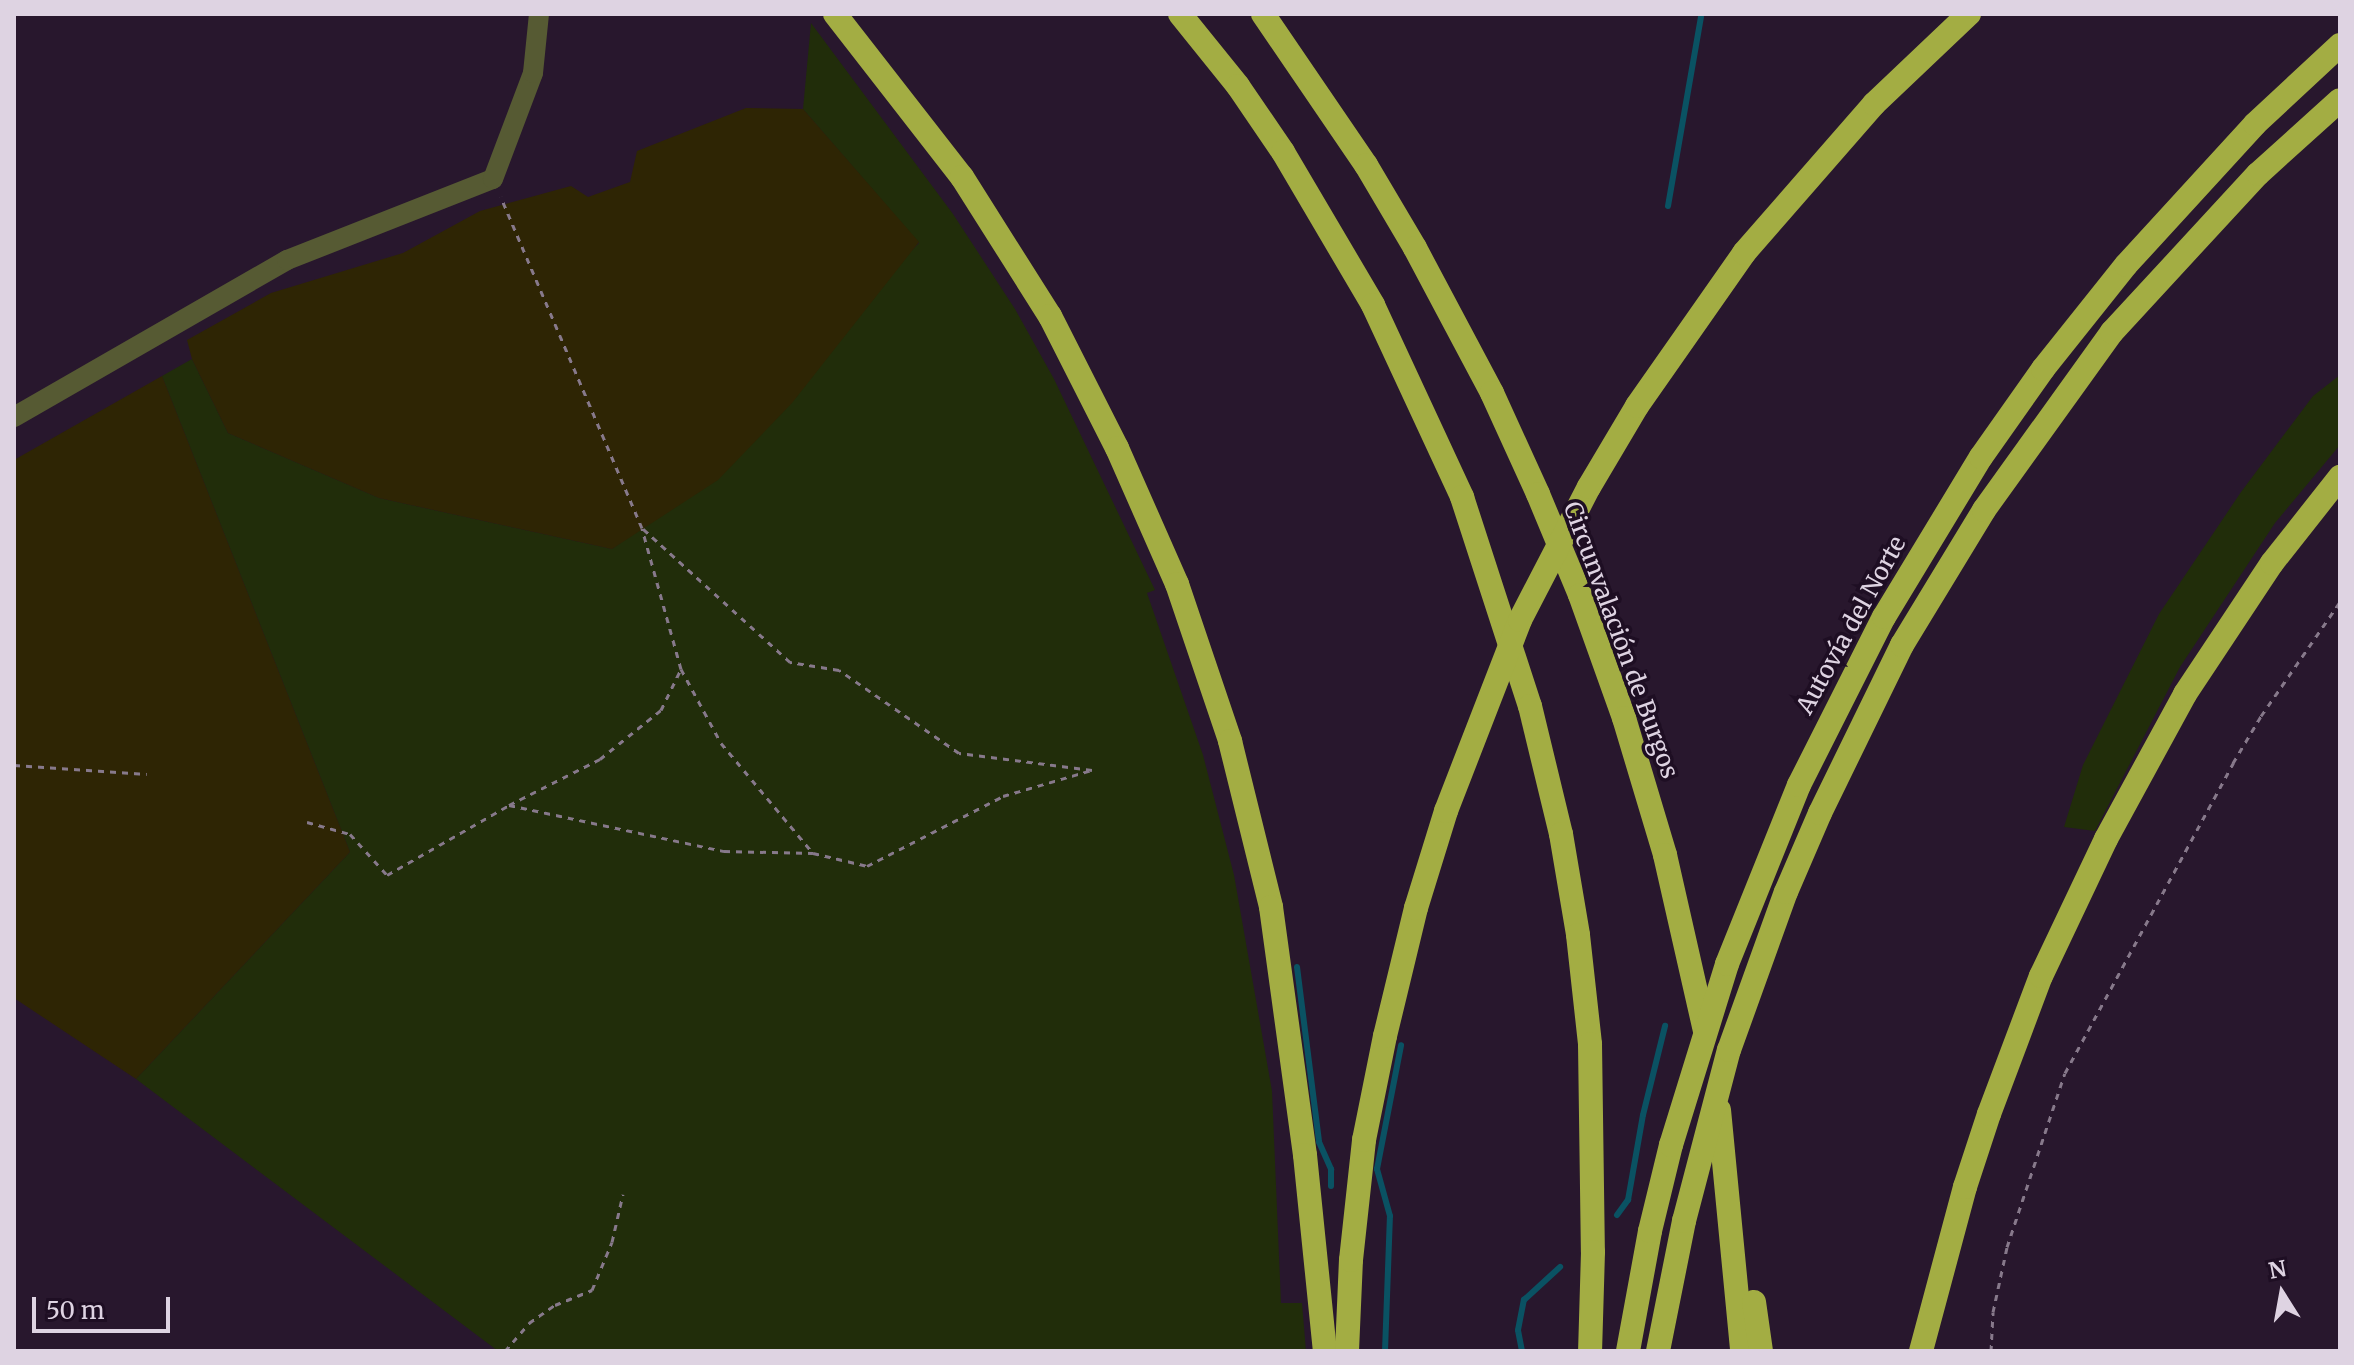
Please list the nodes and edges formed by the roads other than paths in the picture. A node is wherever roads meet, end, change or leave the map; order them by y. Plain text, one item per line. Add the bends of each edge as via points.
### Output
1 (539, 14) edge
2 (835, 14) edge
3 (1180, 14) edge
4 (1263, 14) edge
5 (1969, 14) edge
6 (2340, 45) edge
7 (2340, 100) edge
8 (14, 417) edge
9 (2340, 477) edge
10 (1718, 1104) junction
11 (1325, 1351) edge
12 (1347, 1351) edge
13 (1590, 1351) edge
14 (1628, 1351) edge
15 (1658, 1351) edge
16 (1742, 1351) edge
17 (1761, 1351) edge
18 (1921, 1351) edge

1 - 8 street via 533,73 493,179 287,260
2 - 11 highway via 962,177 1050,316 1117,448 1177,584 1230,741 1271,907 1302,1128
3 - 13 highway via 1238,86 1373,305 1462,497 1530,706 1578,935 1590,1044
4 - 10 highway, Circunvalación de Burgos via 1319,92 1415,248 1473,355 1538,494 1611,682 1665,855
5 - 12 highway via 1874,104 1744,253 1637,406 1520,620 1446,811 1385,1036 1364,1140
6 - 14 highway, Autovía del Norte via 2245,134 2043,369 1981,457 1884,617 1799,785 1727,964 1671,1145
7 - 15 highway via 2258,174 2112,332 1984,510 1902,645 1814,826 1729,1050 1684,1221
9 - 18 highway via 2272,563 2185,694 2093,867 2041,976 1989,1114
10 - 16 highway, Circunvalación de Burgos
10 - 17 highway via 1730,1146

